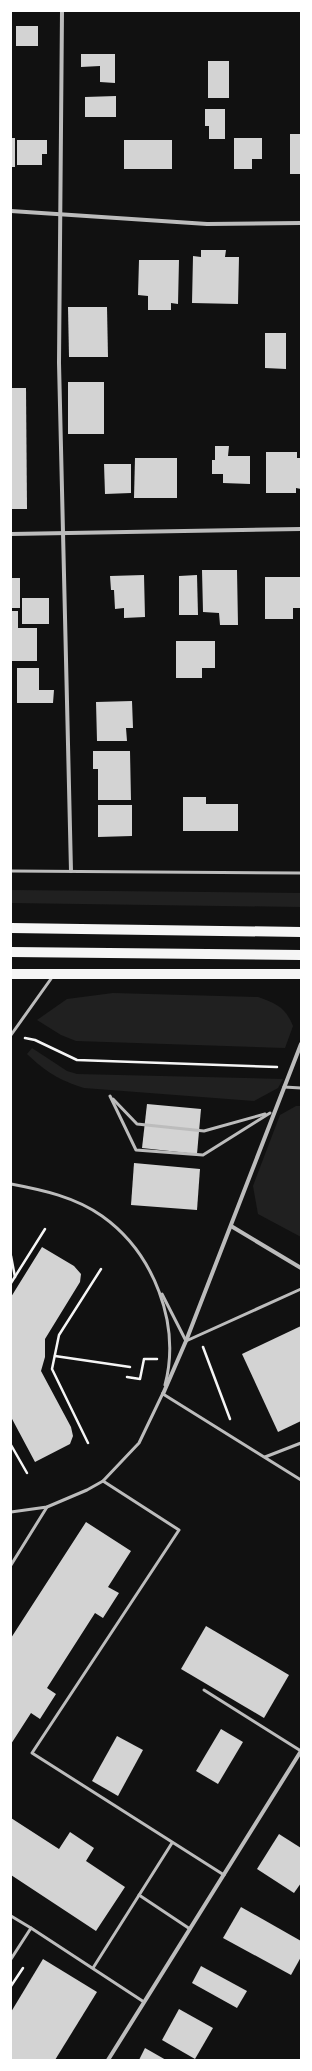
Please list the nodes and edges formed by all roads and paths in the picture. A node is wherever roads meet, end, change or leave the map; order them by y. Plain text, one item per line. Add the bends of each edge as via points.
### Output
1 (62, 11) edge
2 (11, 211) edge
3 (60, 213) junction
4 (301, 223) edge
5 (301, 529) edge
6 (62, 533) junction
7 (11, 534) edge
8 (11, 871) edge
9 (71, 871) junction
10 (301, 873) edge
11 (11, 928) edge
12 (301, 932) edge
13 (11, 952) edge
14 (301, 955) edge
15 (11, 974) edge
16 (54, 974) junction
17 (301, 974) edge
18 (11, 1035) edge
19 (23, 1038) dead end
20 (301, 1044) edge
21 (292, 1067) junction
22 (284, 1087) junction
23 (301, 1088) edge
24 (110, 1096) joint
25 (11, 1184) edge
26 (231, 1226) junction
27 (45, 1229) dead end
28 (11, 1256) edge
29 (301, 1268) edge
30 (102, 1269) dead end
31 (15, 1277) junction
32 (11, 1283) edge
33 (159, 1289) junction
34 (301, 1289) edge
35 (198, 1335) junction
36 (186, 1341) junction
37 (56, 1356) junction
38 (155, 1359) dead end
39 (130, 1367) dead end
40 (127, 1377) dead end
41 (163, 1394) junction
42 (232, 1426) dead end
43 (88, 1443) dead end
44 (301, 1443) edge
45 (11, 1445) edge
46 (265, 1457) junction
47 (27, 1473) dead end
48 (103, 1480) junction
49 (301, 1480) edge
50 (47, 1506) junction
51 (11, 1512) edge
52 (11, 1565) edge
53 (204, 1690) dead end
54 (301, 1751) edge
55 (172, 1843) junction
56 (224, 1875) junction
57 (139, 1895) junction
58 (11, 1916) edge
59 (31, 1928) junction
60 (190, 1929) junction
61 (11, 1959) edge
62 (93, 1968) junction
63 (144, 2002) junction
64 (108, 2060) edge

1 - 3 street
2 - 3 street
3 - 4 street via 207,224
3 - 6 street
5 - 6 street
6 - 7 street
6 - 9 street
8 - 9 lane
9 - 10 lane
11 - 12 main road
13 - 14 main road
15 - 16 main road
16 - 17 main road
16 - 18 lane
19 - 21 path via 35,1040 77,1060
20 - 21 street
21 - 22 street
22 - 23 lane
22 - 26 street
24 - 24 lane via 136,1150 203,1155 270,1113 204,1131 137,1124
25 - 33 lane via 43,1190 75,1201 102,1216 128,1239
26 - 29 street
26 - 36 street
27 - 31 path
28 - 31 path
30 - 37 path via 58,1336
31 - 32 path
33 - 36 lane
33 - 41 lane via 168,1328 170,1351 169,1371
34 - 35 lane
35 - 36 lane
35 - 42 path
36 - 41 street
37 - 39 path
37 - 43 path via 53,1374
38 - 40 path via 144,1359 140,1379
41 - 46 lane
41 - 48 lane via 139,1443
44 - 46 lane
45 - 47 path
46 - 49 lane
48 - 50 lane via 87,1490
48 - 55 lane via 179,1530 32,1753
50 - 51 lane
50 - 52 lane
53 - 54 lane
54 - 56 street
55 - 56 lane
55 - 57 lane
56 - 60 street
57 - 60 lane
57 - 62 lane
58 - 59 lane
59 - 61 lane
59 - 62 lane
60 - 63 street
62 - 63 lane
63 - 64 street

